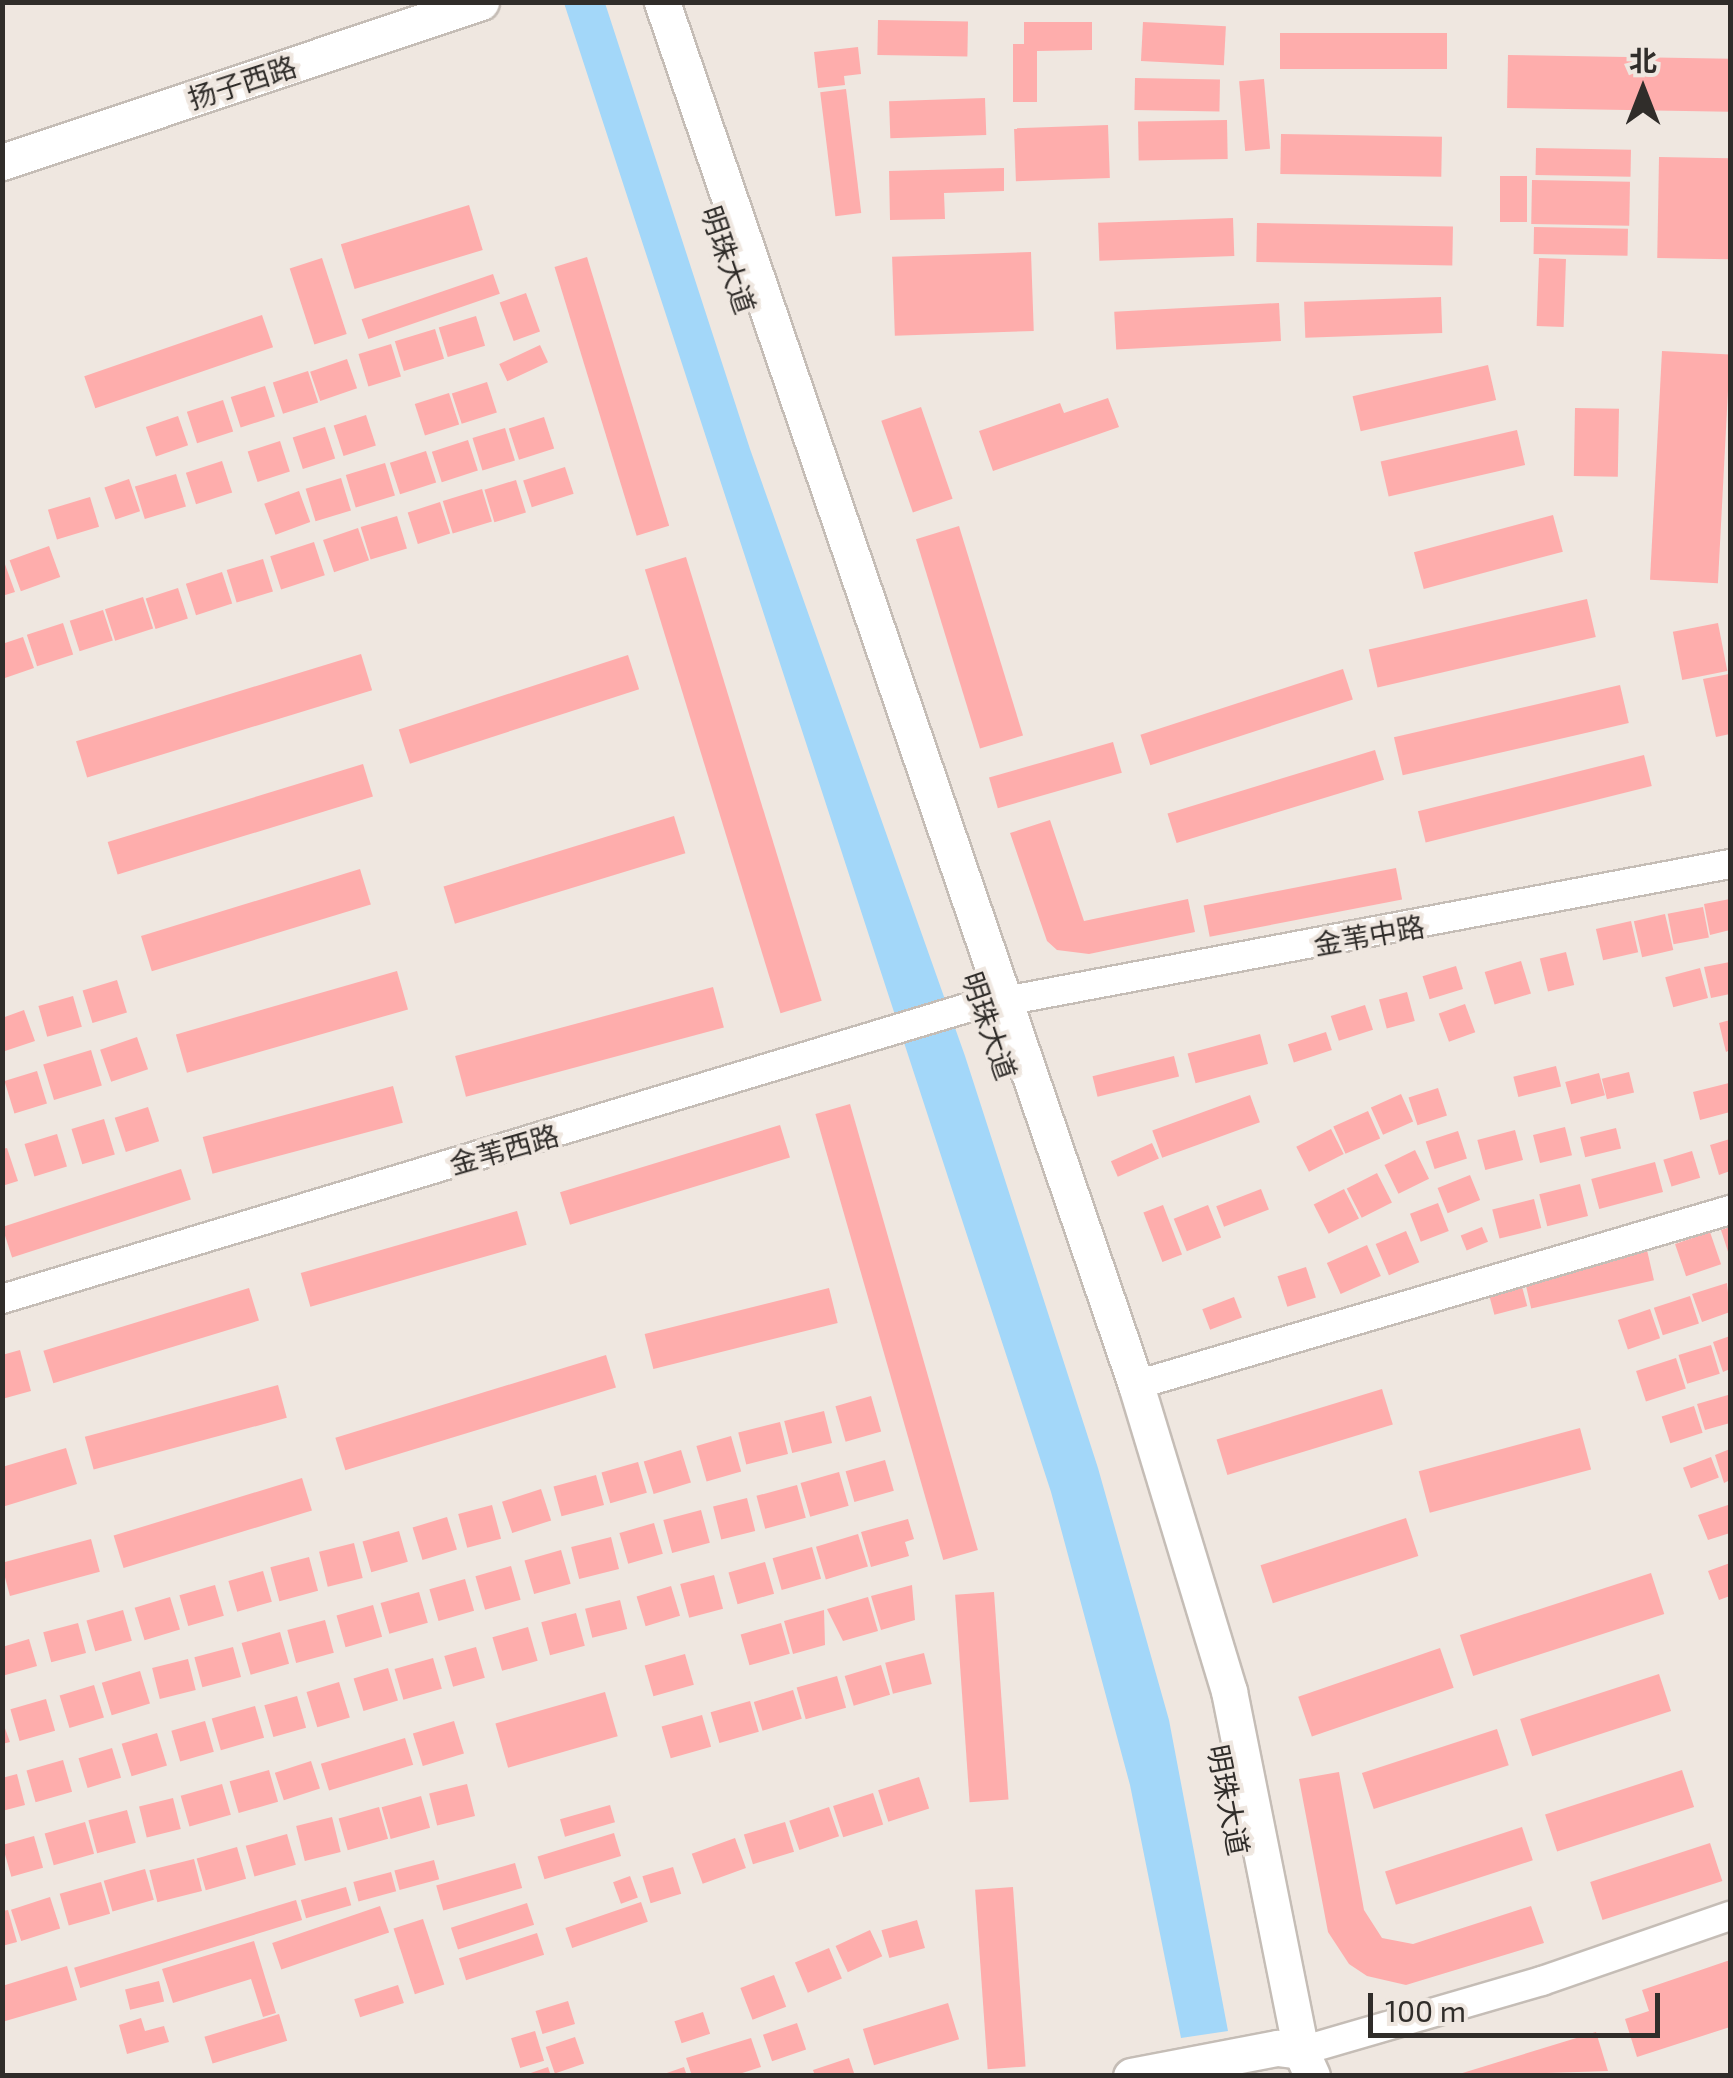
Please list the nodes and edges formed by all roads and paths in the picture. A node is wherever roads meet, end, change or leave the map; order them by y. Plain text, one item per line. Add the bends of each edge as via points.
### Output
1 (420, 2) edge
2 (481, 2) edge
3 (641, 2) edge
4 (662, 2) edge
5 (2, 142) edge
6 (2, 162) edge
7 (1730, 864) edge
8 (984, 1004) junction
9 (1730, 1210) edge
10 (2, 1299) edge
11 (1136, 1385) junction
12 (1730, 1916) edge
13 (1292, 2063) edge
14 (1131, 2076) edge
15 (1238, 2076) edge

1 - 5 main road, 扬子西路
2 - 6 main road, 扬子西路
3 - 8 main road, 明珠大道
4 - 8 main road, 明珠大道
7 - 8 street, 金苇中路
8 - 10 street, 金苇西路
8 - 11 main road, 明珠大道
8 - 13 main road, 明珠大道 via 1210,1697
9 - 11 street
11 - 13 main road, 明珠大道 via 1229,1691
12 - 13 street
13 - 14 main road
13 - 15 main road

